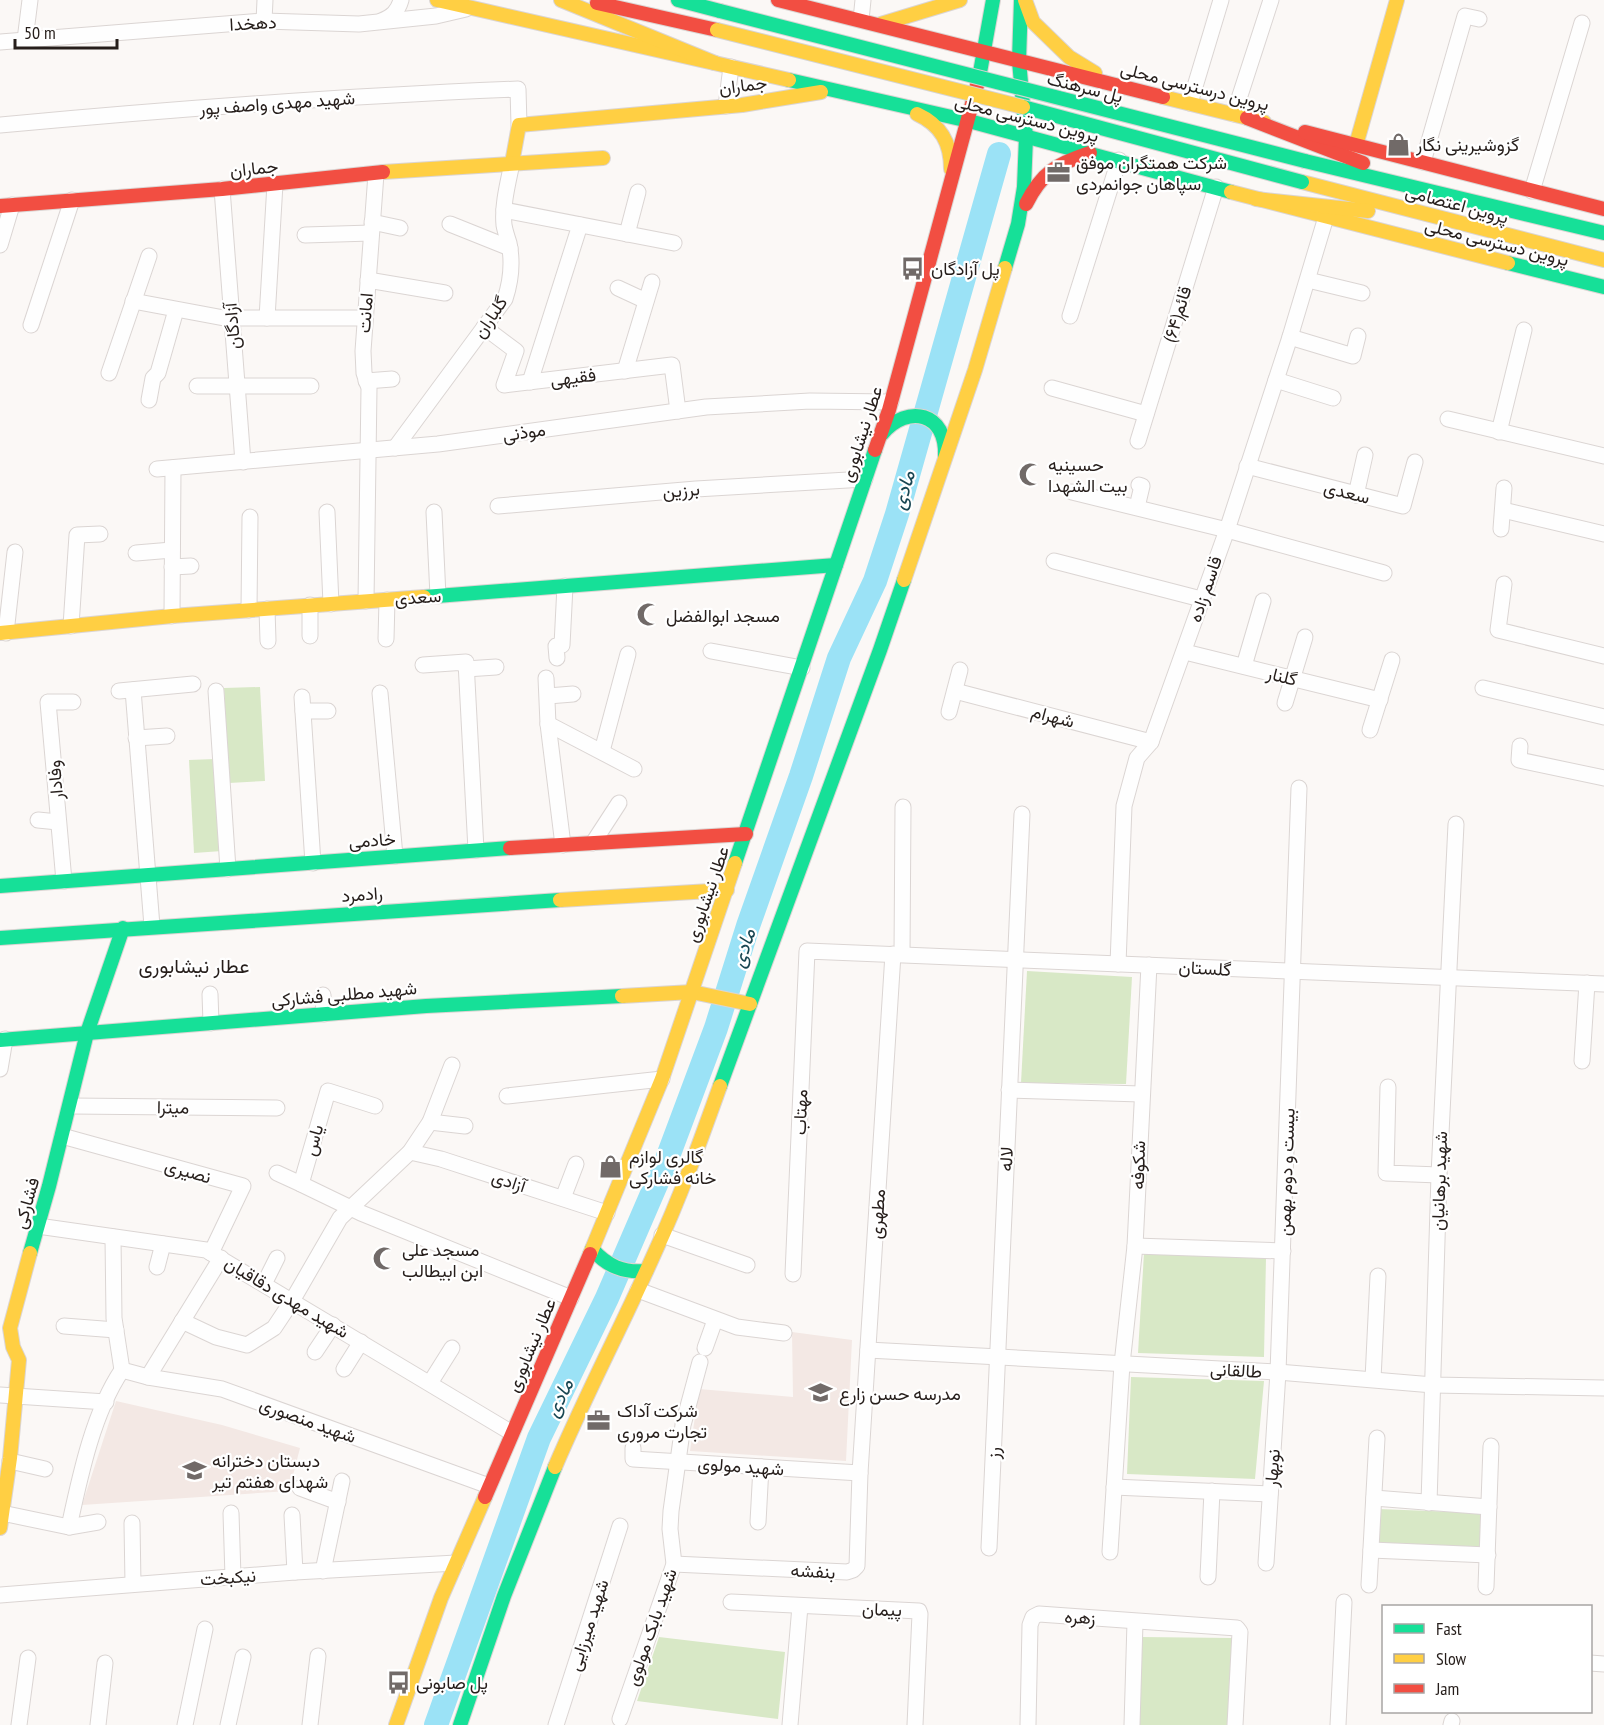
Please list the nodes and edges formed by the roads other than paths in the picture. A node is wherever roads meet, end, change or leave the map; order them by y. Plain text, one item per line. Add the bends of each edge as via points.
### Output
1 (30, 0) edge
2 (265, 0) edge
3 (401, 0) edge
4 (437, 0) edge
5 (561, 0) edge
6 (584, 0) edge
7 (678, 0) edge
8 (778, 0) edge
9 (863, 0) edge
10 (960, 0) edge
11 (993, 0) edge
12 (1021, 0) edge
13 (1025, 0) edge
14 (1221, 0) edge
15 (1271, 0) edge
16 (1397, 0) edge
17 (469, 8) junction
18 (1479, 19) dead end
19 (861, 20) junction
20 (264, 21) junction
21 (379, 22) junction
22 (1582, 22) dead end
23 (881, 24) junction
24 (1004, 24) junction
25 (896, 28) junction
26 (26, 40) junction
27 (0, 44) edge
28 (983, 51) junction
29 (1019, 61) junction
30 (715, 63) junction
31 (731, 67) junction
32 (1113, 84) junction
33 (831, 90) junction
34 (882, 102) junction
35 (1190, 103) junction
36 (726, 106) junction
37 (1241, 116) junction
38 (969, 121) junction
39 (0, 125) edge
40 (519, 125) junction
41 (1026, 137) junction
42 (1356, 145) junction
43 (1090, 153) junction
44 (603, 158) dead end
45 (1119, 160) junction
46 (1423, 162) junction
47 (512, 163) junction
48 (376, 174) junction
49 (1302, 182) joint
50 (275, 184) junction
51 (951, 185) junction
52 (1216, 187) junction
53 (222, 189) junction
54 (1532, 191) junction
55 (638, 192) dead end
56 (1443, 194) junction
57 (1256, 199) junction
58 (72, 200) junction
59 (6, 205) edge
60 (1604, 209) edge
61 (504, 210) junction
62 (1326, 217) junction
63 (1445, 219) junction
64 (450, 224) dead end
65 (1018, 224) junction
66 (580, 225) junction
67 (372, 227) junction
68 (400, 228) dead end
69 (1604, 233) edge
70 (627, 234) junction
71 (304, 235) dead end
72 (674, 243) dead end
73 (0, 245) edge
74 (510, 248) junction
75 (149, 256) dead end
76 (1604, 260) edge
77 (368, 280) junction
78 (1308, 280) junction
79 (652, 282) dead end
80 (1604, 287) edge
81 (618, 288) dead end
82 (445, 293) dead end
83 (1362, 293) dead end
84 (133, 301) junction
85 (646, 301) junction
86 (176, 310) junction
87 (1070, 316) dead end
88 (231, 318) junction
89 (267, 318) junction
90 (365, 318) junction
91 (31, 325) dead end
92 (484, 327) junction
93 (1524, 330) dead end
94 (1358, 336) dead end
95 (1290, 337) junction
96 (625, 371) junction
97 (109, 373) dead end
98 (392, 379) dead end
99 (1276, 380) junction
100 (366, 381) junction
101 (530, 381) junction
102 (197, 386) dead end
103 (311, 386) dead end
104 (237, 387) junction
105 (1052, 388) dead end
106 (1333, 398) dead end
107 (148, 400) dead end
108 (891, 402) junction
109 (678, 411) junction
110 (1146, 414) junction
111 (1448, 419) dead end
112 (1499, 432) junction
113 (880, 437) junction
114 (1138, 441) dead end
115 (395, 448) junction
116 (369, 452) junction
117 (1365, 455) dead end
118 (945, 456) junction
119 (1604, 456) edge
120 (243, 462) junction
121 (1415, 462) dead end
122 (1247, 466) junction
123 (865, 479) junction
124 (1139, 485) dead end
125 (1504, 488) dead end
126 (1072, 492) dead end
127 (1356, 495) junction
128 (498, 506) dead end
129 (1137, 507) junction
130 (1503, 510) junction
131 (327, 512) dead end
132 (434, 512) dead end
133 (250, 517) dead end
134 (1501, 529) dead end
135 (1227, 530) junction
136 (100, 534) dead end
137 (1604, 534) edge
138 (172, 550) junction
139 (15, 552) dead end
140 (136, 553) dead end
141 (1054, 561) dead end
142 (836, 565) junction
143 (191, 566) dead end
144 (172, 567) junction
145 (1384, 573) dead end
146 (1504, 585) dead end
147 (565, 586) junction
148 (438, 596) junction
149 (1201, 599) junction
150 (387, 600) junction
151 (366, 601) junction
152 (1263, 601) dead end
153 (331, 604) junction
154 (310, 605) junction
155 (267, 609) junction
156 (249, 610) junction
157 (172, 616) junction
158 (70, 626) junction
159 (3, 633) edge
160 (310, 636) dead end
161 (1305, 637) dead end
162 (386, 639) dead end
163 (268, 641) dead end
164 (711, 651) dead end
165 (1185, 652) junction
166 (628, 654) dead end
167 (1604, 656) edge
168 (557, 657) dead end
169 (1392, 660) dead end
170 (423, 664) dead end
171 (1245, 666) junction
172 (496, 667) dead end
173 (802, 668) junction
174 (466, 669) junction
175 (960, 670) dead end
176 (546, 678) dead end
177 (1291, 678) junction
178 (193, 684) dead end
179 (1483, 688) dead end
180 (955, 691) junction
181 (216, 692) dead end
182 (380, 693) dead end
183 (573, 694) dead end
184 (548, 696) junction
185 (1380, 700) junction
186 (73, 702) dead end
187 (1285, 703) dead end
188 (328, 711) dead end
189 (949, 712) dead end
190 (1604, 717) edge
191 (548, 724) junction
192 (1370, 730) dead end
193 (167, 736) dead end
194 (136, 738) junction
195 (1151, 742) junction
196 (1520, 746) dead end
197 (602, 751) junction
198 (634, 769) dead end
199 (1604, 778) edge
200 (1299, 788) dead end
201 (619, 803) dead end
202 (903, 807) dead end
203 (1022, 814) dead end
204 (38, 820) dead end
205 (58, 822) junction
206 (1456, 824) dead end
207 (746, 834) junction
208 (593, 843) junction
209 (563, 845) junction
210 (476, 850) junction
211 (394, 856) junction
212 (313, 863) junction
213 (228, 869) junction
214 (147, 875) junction
215 (64, 881) junction
216 (0, 886) edge
217 (727, 890) junction
218 (152, 926) junction
219 (123, 928) junction
220 (0, 938) edge
221 (807, 951) joint
222 (898, 954) junction
223 (1015, 959) junction
224 (1118, 964) junction
225 (1149, 965) junction
226 (1292, 972) junction
227 (1448, 978) junction
228 (1587, 983) junction
229 (1604, 984) edge
230 (692, 992) junction
231 (210, 994) dead end
232 (322, 995) dead end
233 (750, 1004) junction
234 (324, 1014) junction
235 (211, 1023) junction
236 (87, 1033) junction
237 (3, 1040) edge
238 (1582, 1060) dead end
239 (452, 1065) dead end
240 (0, 1069) edge
241 (662, 1080) junction
242 (1388, 1087) dead end
243 (1009, 1090) junction
244 (1141, 1094) junction
245 (507, 1096) dead end
246 (70, 1106) junction
247 (375, 1106) dead end
248 (277, 1108) dead end
249 (430, 1122) junction
250 (465, 1126) dead end
251 (62, 1136) junction
252 (410, 1152) junction
253 (576, 1164) dead end
254 (277, 1173) dead end
255 (1439, 1175) junction
256 (301, 1184) junction
257 (563, 1198) junction
258 (351, 1209) junction
259 (607, 1213) junction
260 (38, 1226) junction
261 (662, 1235) junction
262 (113, 1237) junction
263 (164, 1244) junction
264 (1135, 1246) junction
265 (1283, 1251) junction
266 (596, 1254) junction
267 (216, 1255) junction
268 (277, 1258) dead end
269 (747, 1265) dead end
270 (158, 1268) dead end
271 (640, 1272) junction
272 (793, 1274) dead end
273 (1378, 1276) dead end
274 (264, 1284) junction
275 (638, 1290) junction
276 (571, 1299) junction
277 (292, 1300) junction
278 (715, 1320) junction
279 (182, 1321) junction
280 (333, 1325) junction
281 (64, 1326) dead end
282 (116, 1330) junction
283 (784, 1333) dead end
284 (361, 1342) junction
285 (452, 1348) dead end
286 (868, 1350) junction
287 (315, 1352) dead end
288 (997, 1358) junction
289 (1122, 1364) junction
290 (344, 1369) dead end
291 (122, 1370) junction
292 (1278, 1372) junction
293 (148, 1377) junction
294 (1373, 1379) junction
295 (430, 1383) junction
296 (1433, 1385) junction
297 (1604, 1388) edge
298 (0, 1395) edge
299 (16, 1395) junction
300 (106, 1402) junction
301 (512, 1433) junction
302 (1377, 1438) dead end
303 (1491, 1446) dead end
304 (633, 1448) dead end
305 (10, 1461) junction
306 (679, 1462) junction
307 (761, 1467) junction
308 (45, 1469) dead end
309 (860, 1473) junction
310 (342, 1481) dead end
311 (489, 1486) junction
312 (1114, 1487) junction
313 (300, 1488) dead end
314 (1212, 1491) junction
315 (1270, 1494) junction
316 (1374, 1498) junction
317 (338, 1502) junction
318 (1429, 1503) junction
319 (1489, 1507) junction
320 (2, 1513) junction
321 (231, 1513) dead end
322 (292, 1515) dead end
323 (98, 1522) dead end
324 (758, 1522) dead end
325 (132, 1523) dead end
326 (620, 1526) dead end
327 (69, 1527) junction
328 (0, 1528) edge
329 (989, 1548) dead end
330 (1371, 1550) junction
331 (1110, 1552) dead end
332 (1488, 1555) junction
333 (456, 1563) junction
334 (1266, 1563) dead end
335 (674, 1564) junction
336 (323, 1570) junction
337 (295, 1572) junction
338 (233, 1577) junction
339 (1208, 1577) dead end
340 (132, 1584) junction
341 (1369, 1585) dead end
342 (1486, 1587) dead end
343 (0, 1595) edge
344 (730, 1602) dead end
345 (1344, 1602) dead end
346 (800, 1606) junction
347 (1135, 1622) junction
348 (205, 1629) dead end
349 (318, 1656) dead end
350 (243, 1657) dead end
351 (28, 1658) dead end
352 (105, 1663) dead end
353 (620, 1719) dead end
354 (20, 1725) edge
355 (98, 1725) edge
356 (185, 1725) edge
357 (228, 1725) edge
358 (310, 1725) edge
359 (396, 1725) edge
360 (460, 1725) edge
361 (556, 1725) edge
362 (790, 1725) edge
363 (915, 1725) edge
364 (1028, 1725) edge
365 (1132, 1725) edge
366 (1235, 1725) edge
367 (1338, 1725) edge

1 - 26 street
2 - 20 street
3 - 21 street via 396,11
4 - 17 main road, پروین دسترسی محلی
5 - 30 main road
6 - 49 main road, پل سرهنگ, bridge via 998,100
7 - 56 main road, پل سرهنگ, bridge
8 - 19 main road, پروین درسترسی محلی
9 - 19 street
10 - 23 main road
11 - 24 main road
12 - 24 main road
13 - 32 main road via 1033,22 1069,57
14 - 35 street
15 - 37 street
16 - 42 main road
17 - 21 street, دهخدا
17 - 30 main road, پروین دسترسی محلی
18 - 46 street via 1465,16
19 - 23 main road, پروین درسترسی محلی
20 - 21 street, دهخدا
20 - 26 street, دهخدا
22 - 54 street
23 - 25 main road, پروین درسترسی محلی
24 - 28 main road, عطار نیشابوری
24 - 29 main road
25 - 28 main road, پروین درسترسی محلی
25 - 34 main road via 943,49 946,77 943,91 933,101 915,105
26 - 27 street, دهخدا
28 - 29 main road, پروین درسترسی محلی
28 - 38 main road, عطار نیشابوری
29 - 32 main road, پروین درسترسی محلی
29 - 41 main road
30 - 31 main road, پروین دسترسی محلی
31 - 33 main road, پروین دسترسی محلی
31 - 36 street
32 - 35 main road, پروین درسترسی محلی
32 - 43 main road via 1082,82 1058,94 1049,108 1051,124 1061,139
33 - 34 main road, پروین دسترسی محلی
33 - 36 main road, جماران
34 - 38 main road, پروین دسترسی محلی
34 - 51 main road via 925,117 945,136 952,158
35 - 37 main road, پروین درسترسی محلی
36 - 40 main road, جماران
37 - 42 main road, پروین درسترسی محلی
37 - 56 main road
38 - 41 main road, پروین دسترسی محلی
38 - 51 main road, عطار نیشابوری
39 - 40 street, شهید مهدی واصف پور via 123,113 518,89
40 - 47 main road
41 - 43 main road, پروین دسترسی محلی
41 - 65 main road
42 - 46 main road, پروین درسترسی محلی
43 - 45 main road, پروین دسترسی محلی
43 - 65 main road via 1047,171 1034,186
44 - 47 main road, جماران
45 - 52 main road, پروین دسترسی محلی
45 - 87 street
46 - 54 main road, پروین درسترسی محلی
47 - 48 main road, جماران
47 - 61 street, گلباران
48 - 50 main road, جماران
48 - 67 street, امانت
49 - 63 main road, پروین اعتصامی
50 - 53 main road, جماران
50 - 89 street
51 - 108 main road, عطار نیشابوری
52 - 57 main road, پروین دسترسی محلی
52 - 110 street, قائم(۶۴)
53 - 58 main road, جماران
53 - 88 street, آزادگان
54 - 60 main road, پروین درسترسی محلی
55 - 70 street
56 - 69 main road, پروین اعتصامی
57 - 62 main road, پروین دسترسی محلی
57 - 63 main road
58 - 59 main road, جماران
58 - 91 street
59 - 73 street
61 - 66 street
61 - 74 street, گلباران
62 - 78 street, قاسم زاده
62 - 80 main road, پروین دسترسی محلی
63 - 76 main road, پروین اعتصامی
64 - 74 street
65 - 118 main road
66 - 70 street
66 - 101 street
67 - 68 street
67 - 71 street
67 - 77 street, امانت
70 - 72 street
74 - 92 street, گلباران via 510,282 505,299
75 - 84 street
77 - 82 street
77 - 90 street, امانت
78 - 83 street
78 - 95 street, قاسم زاده
79 - 85 street
81 - 85 street
84 - 86 street
84 - 97 street
85 - 96 street
86 - 88 street
86 - 107 street
88 - 89 street
88 - 104 street, آزادگان
89 - 90 street
90 - 100 street, امانت
92 - 101 street, فقیهی via 516,351 504,385
92 - 115 street, گلباران
93 - 112 street
94 - 95 street via 1353,356
95 - 99 street, قاسم زاده
96 - 101 street, فقیهی
96 - 109 street, فقیهی via 672,365
98 - 100 street
99 - 106 street
99 - 122 street, قاسم زاده
100 - 116 street, امانت
102 - 104 street
103 - 104 street
104 - 120 street, آزادگان
105 - 110 street
108 - 109 street, موذنی via 810,400
108 - 113 main road, عطار نیشابوری
109 - 115 street, موذنی
110 - 114 street, قائم(۶۴)
111 - 112 street
112 - 119 street
113 - 118 main road via 900,417 915,415 928,419 939,429 945,442
113 - 123 main road, عطار نیشابوری
115 - 116 street, موذنی
116 - 120 street, موذنی
116 - 151 street
117 - 127 street
118 - 233 main road via 880,650
120 - 138 street, موذنی via 165,469
121 - 127 street, سعدی via 1402,506
122 - 127 street, سعدی
122 - 135 street, قاسم زاده
123 - 128 street, برزین
123 - 142 main road, عطار نیشابوری
124 - 129 street via 1142,486
125 - 130 street
126 - 129 street
129 - 135 street
130 - 134 street
130 - 137 street
131 - 153 street
132 - 148 street
133 - 156 street
135 - 145 street
135 - 149 street, قاسم زاده
136 - 158 street via 76,535
138 - 140 street
138 - 144 street
139 - 159 street
141 - 149 street
142 - 147 main road, سعدی
142 - 173 main road, عطار نیشابوری
143 - 144 street
144 - 157 street
146 - 167 street via 1498,630
147 - 148 main road, سعدی
147 - 168 street via 562,645 556,646
148 - 150 main road, سعدی
149 - 165 street, قاسم زاده
150 - 151 main road, سعدی
150 - 162 street
151 - 153 main road, سعدی
152 - 171 street
153 - 154 main road, سعدی
154 - 155 main road, سعدی
154 - 160 street
155 - 156 main road, سعدی
155 - 163 street
156 - 157 main road, سعدی
157 - 158 main road, سعدی
158 - 159 main road, سعدی
161 - 177 street
164 - 173 street
165 - 171 street, گلنار
165 - 195 street, قاسم زاده
166 - 197 street
169 - 185 street
170 - 174 street via 466,662
171 - 177 street, گلنار
172 - 174 street
173 - 207 main road, عطار نیشابوری
174 - 210 street
175 - 180 street
176 - 184 street
177 - 185 street, گلنار
177 - 187 street
178 - 194 street via 126,691
179 - 190 street
180 - 189 street
180 - 195 street, شهرام
181 - 213 street
182 - 211 street
183 - 184 street
184 - 191 street
185 - 192 street
186 - 205 street, وفادار via 48,702
188 - 212 street via 302,704
191 - 197 street
191 - 209 street
193 - 194 street
194 - 214 street
195 - 224 street, قاسم زاده via 1137,758 1124,806
196 - 199 street via 1519,760
197 - 198 street
200 - 226 street, بیست و دوم بهمن
201 - 208 street
202 - 222 street
203 - 223 street, لاله
204 - 205 street
205 - 215 street, وفادار
206 - 227 street, شهید برهانیان
207 - 208 main road, خادمی
207 - 217 main road, عطار نیشابوری
208 - 209 main road, خادمی
209 - 210 main road, خادمی
210 - 211 main road, خادمی
211 - 212 main road, خادمی
212 - 213 main road, خادمی
213 - 214 main road, خادمی
214 - 215 main road, خادمی
214 - 218 street
215 - 216 main road, خادمی
217 - 218 main road, رادمرد
217 - 230 main road, عطار نیشابوری
218 - 219 main road, رادمرد
219 - 220 main road, رادمرد
219 - 236 main road, فشارکی
221 - 222 street, گلستان
221 - 272 street, مهتاب
222 - 223 street, گلستان
222 - 286 street, مطهری
223 - 224 street, گلستان
223 - 243 street, لاله
224 - 225 street, گلستان
225 - 226 street, گلستان
225 - 244 street, شکوفه
226 - 227 street, گلستان
226 - 265 street, بیست و دوم بهمن
227 - 228 street, گلستان
227 - 255 street, شهید برهانیان
228 - 229 street, گلستان
228 - 238 street
230 - 233 main road, شهید مطلبی فشارکی
230 - 234 main road, شهید مطلبی فشارکی
230 - 241 main road, عطار نیشابوری
231 - 235 street
232 - 234 street
233 - 261 main road
234 - 235 main road, شهید مطلبی فشارکی
235 - 236 main road, شهید مطلبی فشارکی
236 - 237 main road, شهید مطلبی فشارکی
236 - 246 main road, فشارکی
237 - 240 street
239 - 249 street
241 - 245 street
241 - 259 main road, عطار نیشابوری
242 - 255 street via 1386,1173
243 - 244 street
243 - 288 street, لاله
244 - 264 street, شکوفه
246 - 248 street, میترا
246 - 251 main road, فشارکی
247 - 256 street, یاس via 328,1091
249 - 250 street
249 - 252 street
251 - 260 main road, فشارکی
251 - 267 street, نصیری via 243,1186
252 - 257 street, آزادی
252 - 258 street
253 - 257 street
254 - 256 street
255 - 296 street, شهید برهانیان
256 - 258 street
257 - 259 street, آزادی
258 - 276 street
258 - 277 street via 340,1218
259 - 266 main road, عطار نیشابوری
260 - 262 street, شهید مهدی دقاقیان
260 - 299 main road, فشارکی via 10,1328 19,1359
261 - 269 street
261 - 271 main road
262 - 263 street, شهید مهدی دقاقیان
262 - 282 street
263 - 267 street, شهید مهدی دقاقیان
263 - 270 street
264 - 265 street
264 - 289 street, شکوفه
265 - 292 street, بیست و دوم بهمن
266 - 271 main road via 616,1269
266 - 276 main road, عطار نیشابوری
267 - 274 street, شهید مهدی دقاقیان
267 - 279 street
268 - 274 street
271 - 275 main road
273 - 294 street
274 - 277 street, شهید مهدی دقاقیان
275 - 278 street
275 - 360 main road via 546,1487
276 - 301 main road, عطار نیشابوری
277 - 279 street via 274,1328 247,1346
277 - 280 street, شهید مهدی دقاقیان
278 - 283 street
278 - 306 street, شهید بابک مولوی via 683,1425
279 - 293 street
280 - 284 street, شهید مهدی دقاقیان
280 - 287 street
281 - 282 street
282 - 291 street
284 - 290 street
284 - 295 street, شهید مهدی دقاقیان
285 - 295 street
286 - 288 street, طالقانی
286 - 309 street, مطهری
288 - 289 street, طالقانی
288 - 329 street, رز
289 - 292 street, طالقانی
289 - 312 street, شکوفه
291 - 293 street, شهید منصوری
291 - 300 street
292 - 294 street, طالقانی
292 - 315 street, نوبهار
293 - 311 street, شهید منصوری via 222,1389
294 - 296 street, طالقانی
295 - 301 street, شهید مهدی دقاقیان
296 - 297 street, طالقانی
296 - 318 street, شهید برهانیان
298 - 299 street
299 - 300 street
299 - 305 main road, فشارکی
300 - 327 street via 83,1459
301 - 311 main road, عطار نیشابوری
302 - 316 street
303 - 319 street
304 - 306 street, شهید مولوی via 633,1459
305 - 308 street
305 - 320 main road, فشارکی
306 - 307 street, شهید مولوی
306 - 335 street, شهید بابک مولوی via 670,1529
307 - 309 street, شهید مولوی
307 - 324 street
309 - 335 street, بنفشه via 853,1570
310 - 317 street
311 - 333 main road, عطار نیشابوری
312 - 314 street
312 - 331 street, شکوفه
313 - 317 street
314 - 315 street
314 - 339 street
315 - 334 street, نوبهار
316 - 318 street
316 - 330 street
317 - 336 street
318 - 319 street
319 - 332 street
320 - 327 street
320 - 328 main road, فشارکی
321 - 338 street
322 - 337 street
323 - 327 street
325 - 340 street
326 - 361 street, شهید میرزایی
330 - 332 street
330 - 341 street
332 - 342 street
333 - 336 street, نیکبخت
333 - 359 main road, عطار نیشابوری
335 - 353 street, شهید بابک مولوی
336 - 337 street, نیکبخت
337 - 338 street, نیکبخت
338 - 340 street, نیکبخت
340 - 343 street, نیکبخت
344 - 346 street, پیمان
345 - 367 street
346 - 362 street
346 - 363 street, پیمان via 919,1611
347 - 364 street, زهره via 1039,1614 1033,1617
347 - 365 street
347 - 366 street, زهره via 1237,1628 1240,1632
348 - 356 street
349 - 358 street
350 - 357 street
351 - 354 street
352 - 355 street

